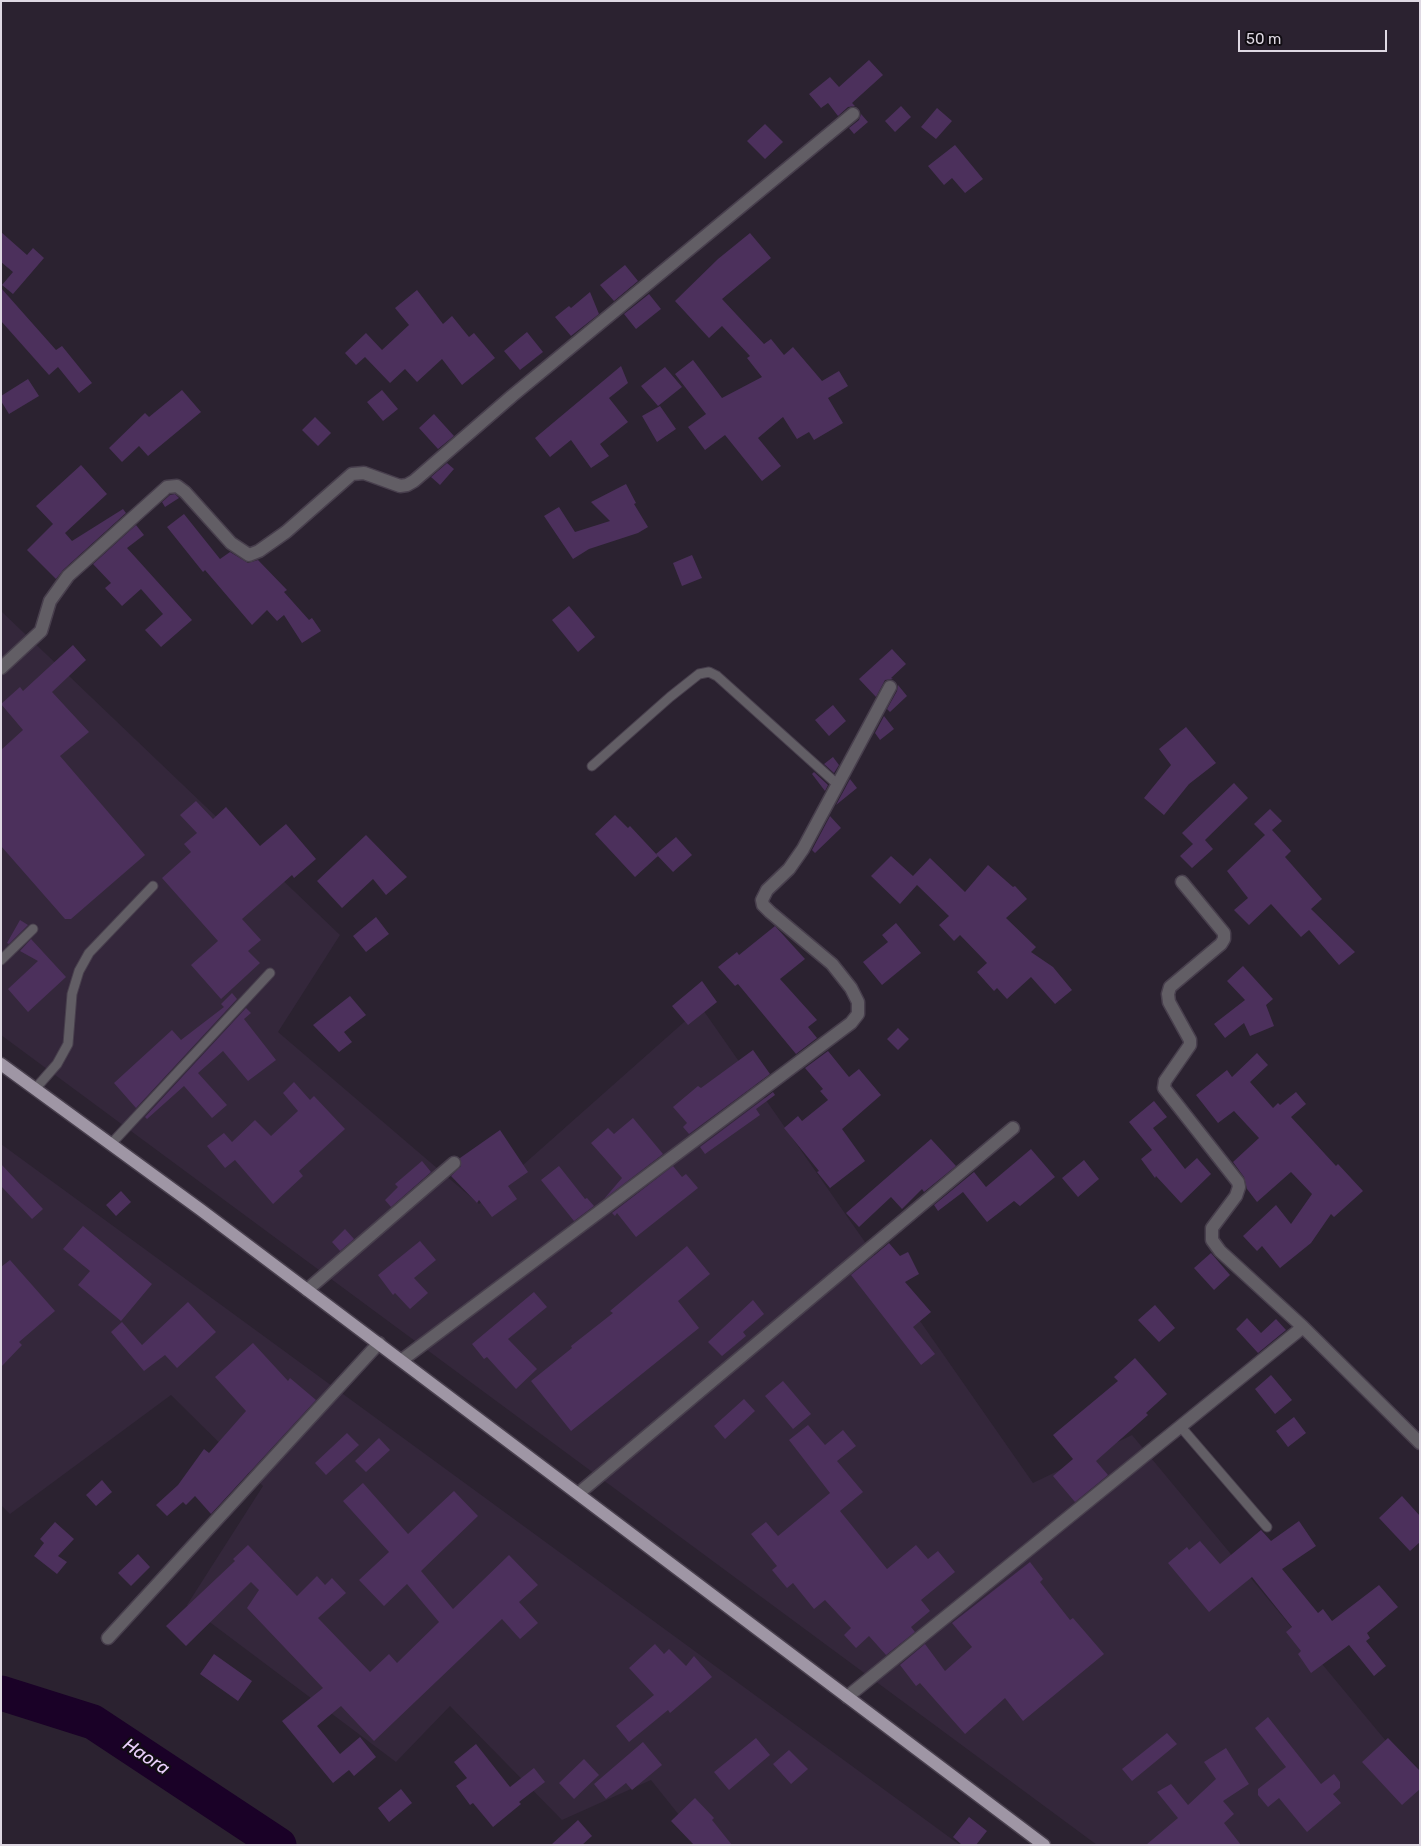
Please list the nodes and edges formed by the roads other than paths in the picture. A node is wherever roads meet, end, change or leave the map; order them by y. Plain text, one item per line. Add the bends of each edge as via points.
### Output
1 (853, 114) dead end
2 (1, 668) edge
3 (890, 687) dead end
4 (592, 766) dead end
5 (837, 784) junction
6 (1182, 882) dead end
7 (153, 886) dead end
8 (33, 929) dead end
9 (1, 960) edge
10 (270, 973) dead end
11 (1, 1064) edge
12 (35, 1090) junction
13 (1013, 1128) dead end
14 (111, 1144) junction
15 (454, 1163) dead end
16 (307, 1290) junction
17 (1304, 1327) junction
18 (379, 1343) junction
19 (402, 1360) junction
20 (1180, 1426) junction
21 (1420, 1443) edge
22 (578, 1493) junction
23 (1267, 1527) dead end
24 (108, 1638) dead end
25 (847, 1697) junction
26 (1044, 1845) edge

1 - 2 street via 414,481 400,486 364,473 352,474 286,532 259,551 249,554 231,543 185,492 177,486 167,487 68,576 50,601 41,631
3 - 5 street
4 - 5 lane via 699,674 709,672
5 - 19 street via 797,859 767,890 762,900 770,912 832,964 851,988 858,1002 858,1014 851,1023
6 - 17 street via 1224,932 1224,939 1170,987 1169,1002 1190,1045 1165,1081 1164,1088 1238,1182 1236,1196 1212,1228 1212,1240
7 - 12 lane via 89,953 72,994 68,1044 57,1064
8 - 9 lane
10 - 14 lane
11 - 12 main road
12 - 14 main road
13 - 22 street
14 - 16 main road
15 - 16 street
16 - 18 main road
17 - 20 street
17 - 21 street
18 - 19 main road
18 - 24 street
19 - 22 main road
20 - 23 lane
20 - 25 street
22 - 25 main road
25 - 26 main road

